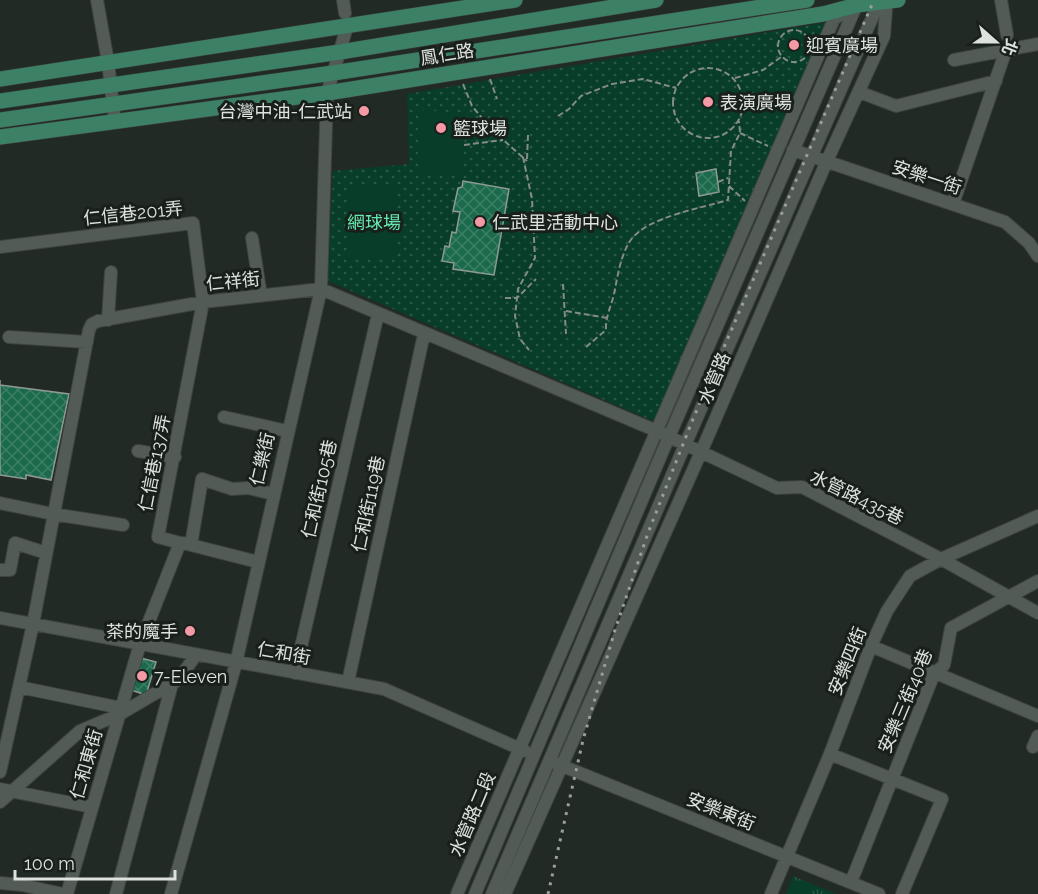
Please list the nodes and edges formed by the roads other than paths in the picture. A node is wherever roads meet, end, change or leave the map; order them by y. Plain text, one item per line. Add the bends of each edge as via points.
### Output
1 (97, 0) edge
2 (343, 0) edge
3 (515, 0) edge
4 (656, 0) edge
5 (807, 0) edge
6 (898, 0) edge
7 (1001, 0) edge
8 (880, 1) edge
9 (858, 3) edge
10 (737, 5) edge
11 (346, 20) junction
12 (1007, 35) dead end
13 (1038, 44) edge
14 (1006, 50) junction
15 (340, 52) junction
16 (954, 60) dead end
17 (108, 62) junction
18 (333, 73) junction
19 (0, 78) edge
20 (996, 81) junction
21 (110, 85) junction
22 (859, 92) junction
23 (327, 93) junction
24 (0, 100) edge
25 (113, 104) junction
26 (0, 120) edge
27 (114, 122) junction
28 (0, 137) edge
29 (793, 150) junction
30 (812, 157) junction
31 (826, 163) junction
32 (953, 204) junction
33 (252, 238) dead end
34 (0, 247) edge
35 (1038, 256) edge
36 (111, 273) dead end
37 (321, 289) junction
38 (261, 296) junction
39 (203, 302) junction
40 (378, 314) junction
41 (108, 320) junction
42 (424, 334) junction
43 (9, 337) dead end
44 (87, 342) junction
45 (224, 417) dead end
46 (657, 431) junction
47 (287, 432) junction
48 (669, 437) junction
49 (686, 444) junction
50 (138, 451) dead end
51 (702, 451) junction
52 (174, 458) junction
53 (273, 494) junction
54 (0, 503) edge
55 (53, 514) junction
56 (1038, 516) edge
57 (123, 525) dead end
58 (186, 544) junction
59 (46, 553) junction
60 (941, 558) junction
61 (258, 562) junction
62 (0, 570) edge
63 (1038, 580) edge
64 (1008, 596) junction
65 (1038, 613) edge
66 (0, 618) edge
67 (33, 624) junction
68 (140, 644) junction
69 (871, 646) junction
70 (196, 655) junction
71 (236, 663) junction
72 (295, 673) junction
73 (934, 674) junction
74 (348, 682) junction
75 (172, 684) junction
76 (19, 687) junction
77 (121, 711) junction
78 (1038, 716) edge
79 (519, 748) junction
80 (830, 754) junction
81 (535, 755) junction
82 (555, 764) junction
83 (0, 772) edge
84 (893, 778) junction
85 (0, 789) edge
86 (13, 790) junction
87 (0, 802) edge
88 (92, 807) junction
89 (786, 856) junction
90 (851, 882) junction
91 (0, 883) edge
92 (65, 894) edge
93 (116, 894) edge
94 (171, 894) edge
95 (457, 894) edge
96 (476, 894) edge
97 (492, 894) edge
98 (505, 894) edge
99 (771, 894) edge
100 (879, 894) edge
101 (902, 894) edge

1 - 17 street
2 - 11 street
3 - 11 main road
4 - 15 main road, 鳳仁路
5 - 10 main road, 鳳仁路
6 - 8 main road, 鳳仁路
7 - 12 street
8 - 9 main road, 鳳仁路
8 - 22 street, 水管路 via 885,10 884,36
8 - 30 street, 水管路
9 - 23 main road, 鳳仁路 via 814,15
9 - 29 street, 水管路
9 - 46 street, 水管路 via 834,19
10 - 18 main road, 鳳仁路
11 - 15 street, 仁樂街
11 - 17 main road
13 - 14 street
14 - 16 street
14 - 20 street
15 - 18 street, 仁樂街
15 - 21 main road, 鳳仁路
17 - 19 main road
17 - 21 street
18 - 23 street, 仁樂街
18 - 25 main road, 鳳仁路
20 - 22 street via 896,106
20 - 32 street
21 - 24 main road, 鳳仁路
21 - 25 street
22 - 31 street, 水管路
23 - 27 main road, 鳳仁路
23 - 37 street, 仁樂街
25 - 26 main road, 鳳仁路
25 - 27 street
27 - 28 main road, 鳳仁路
29 - 30 street, 安樂一街
29 - 48 street, 水管路
30 - 31 street, 安樂一街
30 - 49 street, 水管路
31 - 32 street, 安樂一街
31 - 51 street, 水管路
32 - 35 street, 安樂一街 via 1005,222
33 - 38 street
34 - 39 street, 仁信巷201弄 via 193,223
36 - 41 street
37 - 38 street, 仁祥街
37 - 40 street
37 - 47 street, 仁樂街
38 - 39 street, 仁祥街
39 - 41 street, 仁祥街
39 - 52 street, 仁信巷137弄
40 - 42 street
40 - 72 street, 仁和街105巷
41 - 44 street via 92,324
42 - 46 street
42 - 74 street, 仁和街119巷
43 - 44 street
44 - 55 street
45 - 47 street
46 - 48 street, 水管路435巷
46 - 79 street, 水管路
47 - 53 street, 仁樂街
48 - 49 street, 水管路435巷
48 - 81 street, 水管路
49 - 51 street, 水管路435巷
49 - 82 street, 水管路
50 - 52 street
51 - 60 street, 水管路435巷 via 777,488 802,487
51 - 82 street, 水管路
52 - 58 street, 仁信巷137弄 via 158,537
53 - 58 street via 232,489 202,479
53 - 61 street, 仁樂街
54 - 55 street
55 - 57 street
55 - 59 street
56 - 60 street, 安樂四街
58 - 61 street
58 - 68 street
59 - 62 street via 15,543 10,570
59 - 67 street
60 - 64 street, 水管路435巷
60 - 69 street, 安樂四街 via 910,576 887,611
61 - 71 street, 仁樂街
63 - 64 street, 安樂三街40巷
64 - 65 street, 水管路435巷
64 - 73 street, 安樂三街40巷 via 951,628 944,664
66 - 67 street, 仁和街
67 - 68 street, 仁和街
67 - 76 street
68 - 70 street, 仁和街
68 - 77 street, 仁和東街
69 - 73 street
69 - 80 street, 安樂四街
70 - 71 street, 仁和街
70 - 75 street
71 - 72 street, 仁和街
71 - 94 street, 仁樂街
72 - 74 street, 仁和街
73 - 78 street
73 - 84 street, 安樂三街40巷
74 - 79 street, 仁和街 via 392,691
75 - 77 street
75 - 93 street
76 - 77 street
76 - 83 street
77 - 86 street via 80,731
77 - 88 street, 仁和東街
79 - 81 street, 仁和街
79 - 95 street, 水管路二段
80 - 84 street
80 - 89 street, 安樂四街
81 - 82 street, 仁和街
81 - 96 street, 水管路二段
82 - 89 street, 安樂東街
82 - 97 street
82 - 98 street
84 - 90 street, 安樂三街40巷
84 - 101 street via 942,799
85 - 86 street
86 - 87 street
86 - 88 street
88 - 92 street, 仁和東街
89 - 90 street, 安樂東街
89 - 99 street, 安樂四街
90 - 100 street, 安樂東街
91 - 92 street

